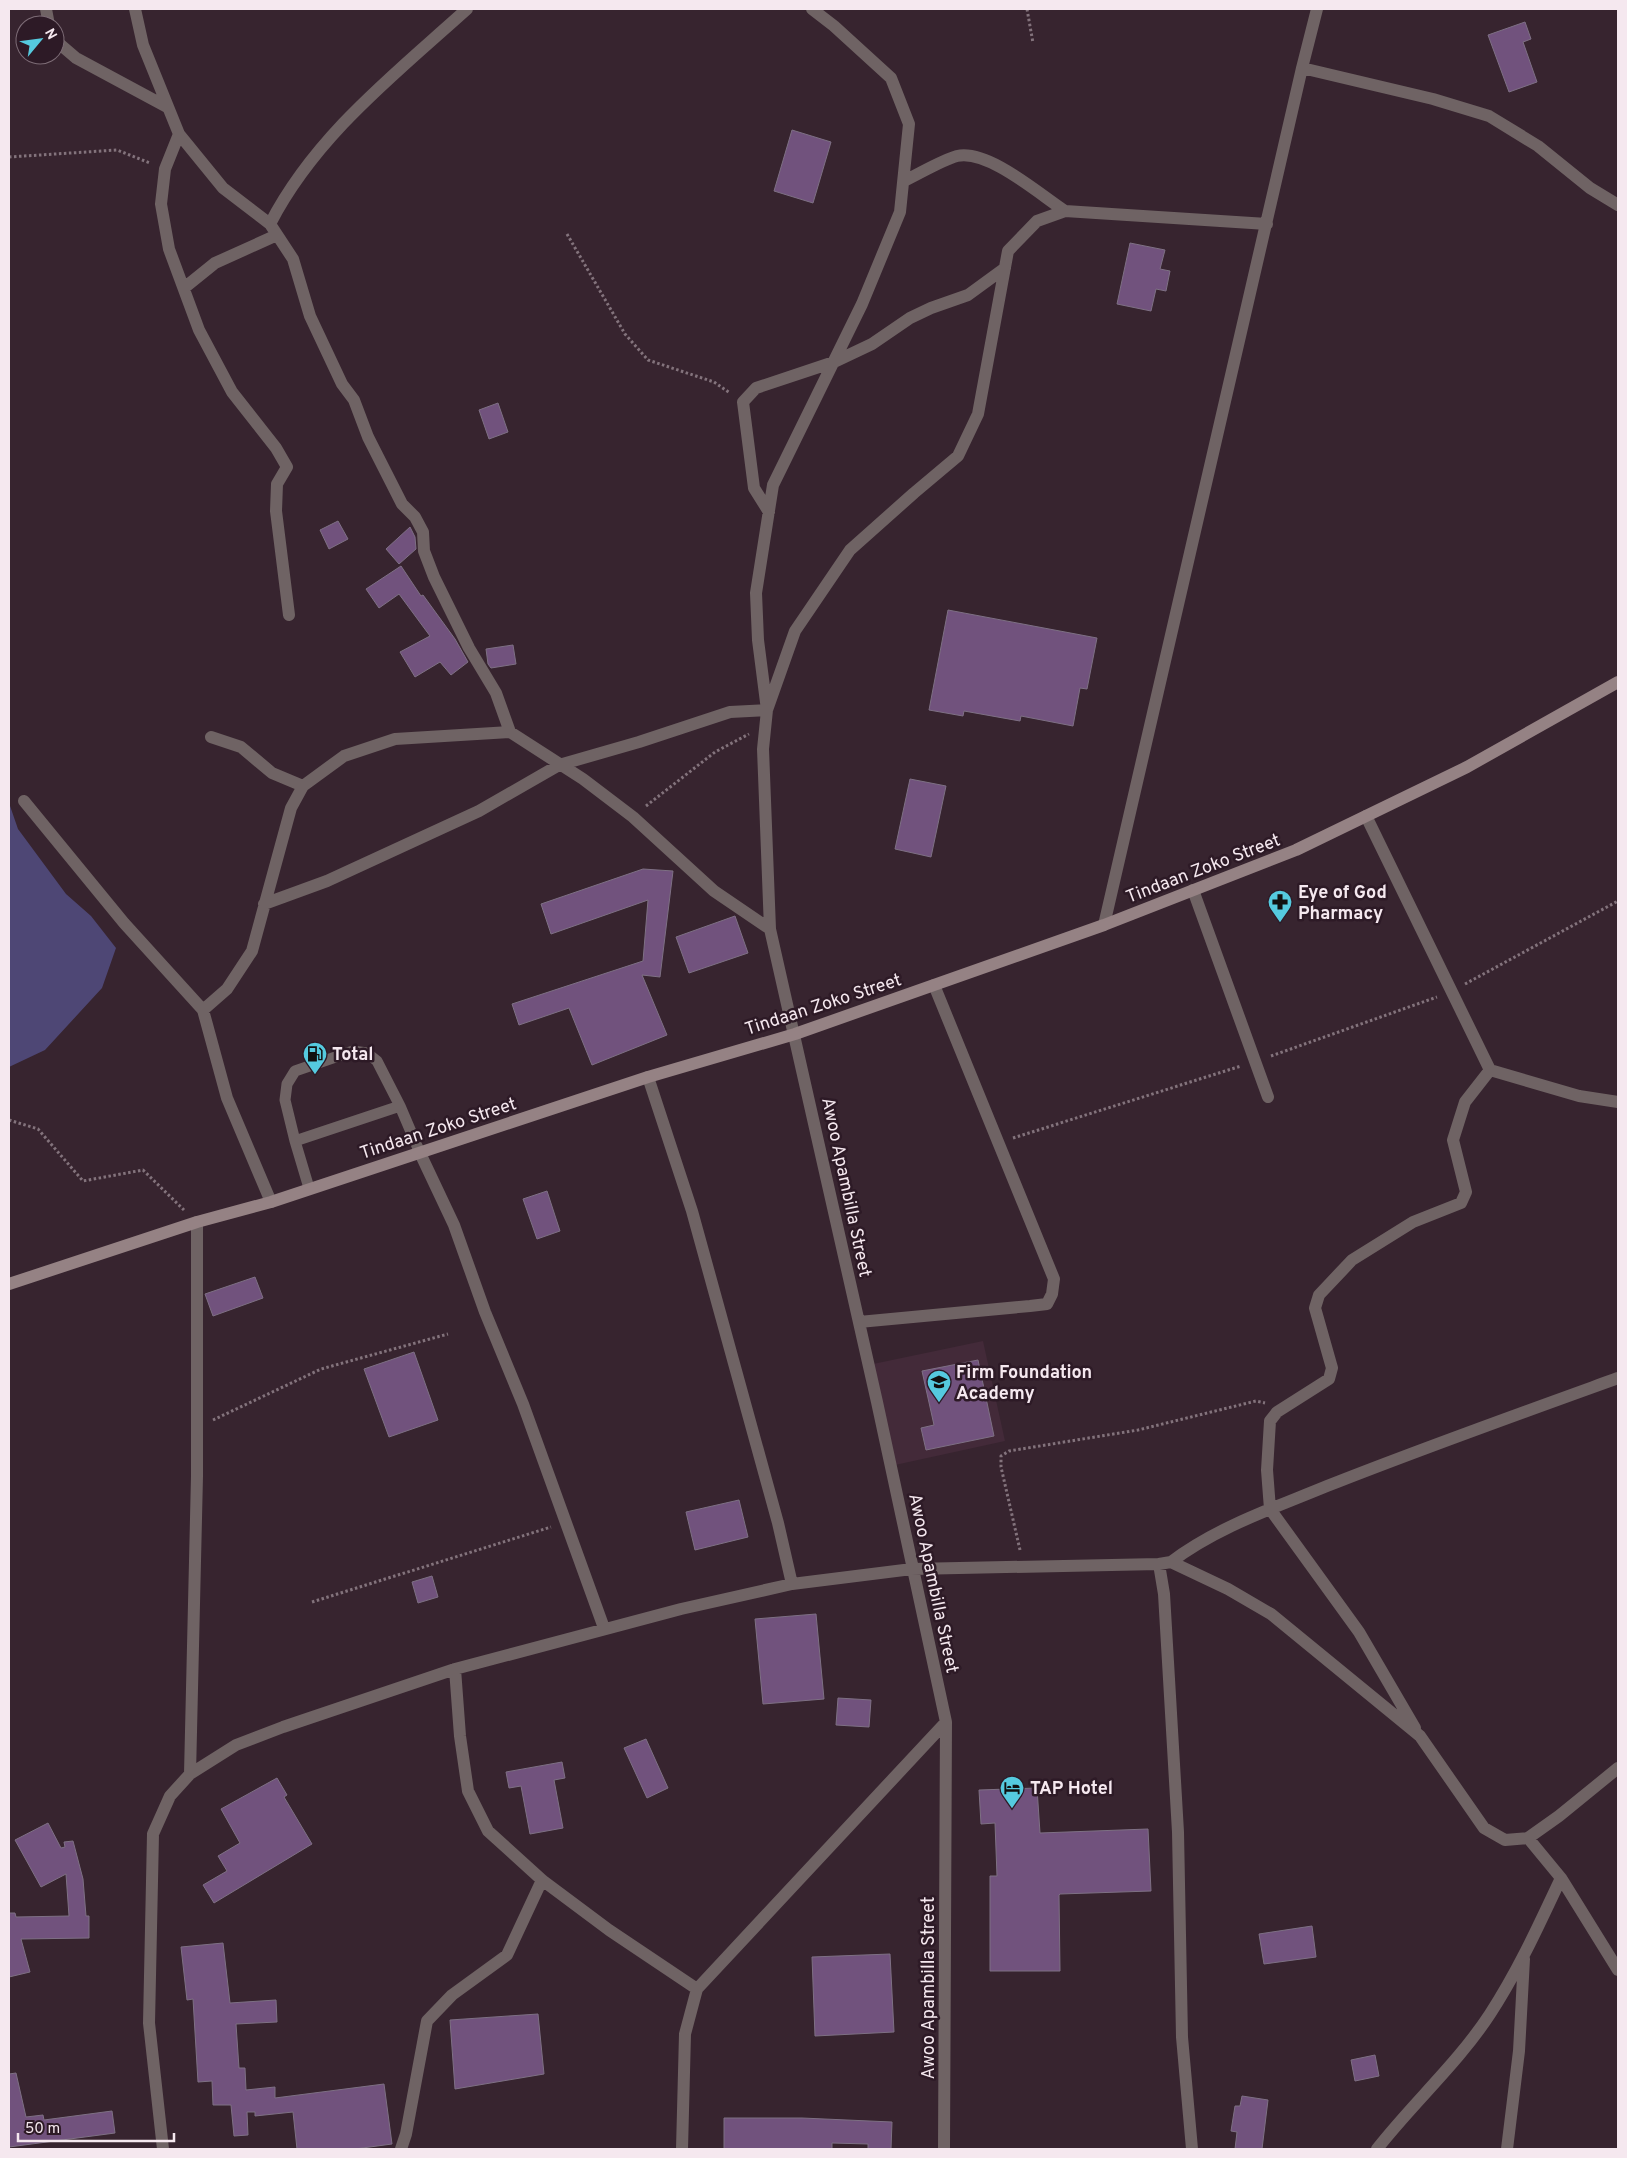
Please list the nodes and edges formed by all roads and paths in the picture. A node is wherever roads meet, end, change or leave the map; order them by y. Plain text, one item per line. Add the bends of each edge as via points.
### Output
1 (135, 9) edge
2 (467, 9) edge
3 (812, 9) edge
4 (1028, 9) edge
5 (1317, 9) edge
6 (1033, 43) dead end
7 (65, 49) edge
8 (1302, 68) junction
9 (167, 107) junction
10 (179, 134) junction
11 (9, 157) edge
12 (164, 169) junction
13 (904, 181) junction
14 (1618, 205) edge
15 (1065, 211) junction
16 (1267, 224) junction
17 (273, 229) junction
18 (567, 234) dead end
19 (1005, 268) junction
20 (184, 288) junction
21 (834, 362) junction
22 (743, 402) junction
23 (769, 512) junction
24 (289, 615) dead end
25 (1618, 682) edge
26 (767, 710) junction
27 (765, 726) junction
28 (510, 732) junction
29 (211, 737) dead end
30 (559, 765) junction
31 (302, 786) junction
32 (24, 802) dead end
33 (1366, 816) junction
34 (632, 817) junction
35 (1193, 890) junction
36 (1618, 901) edge
37 (264, 904) junction
38 (1104, 925) junction
39 (770, 929) junction
40 (934, 985) junction
41 (1451, 992) junction
42 (203, 1010) junction
43 (795, 1034) junction
44 (1255, 1061) junction
45 (1490, 1070) junction
46 (648, 1078) junction
47 (1268, 1097) dead end
48 (1618, 1102) edge
49 (400, 1106) junction
50 (9, 1120) edge
51 (295, 1141) junction
52 (1000, 1142) junction
53 (420, 1153) junction
54 (309, 1188) junction
55 (271, 1202) junction
56 (197, 1222) junction
57 (9, 1284) edge
58 (859, 1322) junction
59 (448, 1334) dead end
60 (1618, 1378) edge
61 (1277, 1412) junction
62 (197, 1428) junction
63 (1270, 1509) junction
64 (566, 1522) junction
65 (1165, 1563) junction
66 (1024, 1567) junction
67 (912, 1569) junction
68 (792, 1584) junction
69 (312, 1602) dead end
70 (604, 1628) junction
71 (455, 1669) junction
72 (946, 1722) junction
73 (1420, 1736) junction
74 (1618, 1768) edge
75 (190, 1774) junction
76 (1528, 1838) junction
77 (1561, 1878) junction
78 (542, 1880) junction
79 (1524, 1957) junction
80 (1618, 1970) edge
81 (697, 1988) junction
82 (163, 2149) edge
83 (401, 2149) edge
84 (682, 2149) edge
85 (944, 2149) edge
86 (1192, 2149) edge
87 (1377, 2149) edge
88 (1507, 2149) edge

1 - 9 street via 144,45
2 - 17 street via 343,121 283,199
3 - 13 street via 891,78 909,124
4 - 6 path
5 - 8 street
7 - 9 street via 76,58
8 - 14 street via 1433,99 1488,116 1538,146 1590,188
8 - 16 street
9 - 10 street
10 - 12 street
10 - 17 street via 223,188
11 - 12 path via 117,150
12 - 20 street via 161,204 169,249
13 - 15 street via 957,156 975,156 994,162
13 - 21 street via 900,212
15 - 16 street
15 - 19 street via 1037,221 1008,251
16 - 38 street
17 - 20 street via 215,263
17 - 28 street via 293,259 310,316 342,384 354,400 368,437 402,504 415,517 423,532 424,551 434,576 469,648 496,693
18 - 22 path via 626,334 648,360 714,382
19 - 21 street via 968,295 910,318 872,344
19 - 26 street via 978,414 958,456 850,550 795,631
20 - 24 street via 199,330 232,392 287,467 277,484 276,511
21 - 22 street via 756,388
21 - 23 street via 773,485
22 - 23 street via 754,488
23 - 26 street via 756,593
25 - 33 main road, Tindaan Zoko Street via 1467,767
26 - 27 street, Awoo Apambilla Street
26 - 30 street via 730,712
27 - 34 path via 715,752
27 - 39 street, Awoo Apambilla Street via 763,749
28 - 30 street
28 - 31 street via 395,739 344,756
29 - 31 street via 241,747 272,773
30 - 34 street via 583,779
30 - 37 street via 479,810 327,881
31 - 37 street via 291,808
32 - 42 street via 124,923
33 - 35 main road, Tindaan Zoko Street via 1296,850
33 - 41 street
34 - 39 street via 714,891
35 - 38 main road, Tindaan Zoko Street
35 - 44 street
36 - 41 path
37 - 42 street via 252,952 227,989
38 - 40 main road, Tindaan Zoko Street
39 - 43 street, Awoo Apambilla Street
40 - 43 main road, Tindaan Zoko Street
40 - 52 street
41 - 44 path
41 - 45 street
42 - 55 street via 227,1098
43 - 46 main road, Tindaan Zoko Street
43 - 58 street, Awoo Apambilla Street
44 - 47 street
44 - 52 path
45 - 48 street via 1579,1096
45 - 61 street via 1465,1102 1453,1140 1466,1192 1461,1202 1412,1222 1352,1260 1319,1295 1315,1308 1332,1368 1330,1379
46 - 53 main road, Tindaan Zoko Street
46 - 68 street via 695,1220
49 - 51 lane
49 - 51 lane via 378,1061 367,1053 353,1051 295,1071 287,1084 285,1100
49 - 53 lane
50 - 56 path via 38,1129 83,1181 144,1170
51 - 54 lane
52 - 58 street via 1054,1279 1047,1304
53 - 54 main road, Tindaan Zoko Street
53 - 64 street via 454,1224
54 - 55 main road, Tindaan Zoko Street
55 - 56 main road, Tindaan Zoko Street
56 - 57 main road, Tindaan Zoko Street
56 - 62 street
58 - 67 street, Awoo Apambilla Street
59 - 62 path via 321,1370
60 - 63 street
61 - 63 street via 1270,1421 1267,1460
61 - 66 path via 1264,1402 1256,1401 1138,1430 1009,1451 1002,1456 1001,1467
62 - 75 street
63 - 65 street via 1192,1546
63 - 73 street via 1359,1632
64 - 69 path
64 - 70 street
65 - 66 street
65 - 73 street via 1228,1589 1272,1614
65 - 86 street via 1177,1812 1182,2037
66 - 67 street
67 - 68 street
67 - 72 street, Awoo Apambilla Street
68 - 70 street
70 - 71 street
71 - 75 street via 236,1745
71 - 78 street via 468,1791 488,1831
72 - 81 street
72 - 85 street, Awoo Apambilla Street
73 - 76 street via 1484,1828 1505,1840
74 - 76 street
75 - 82 street via 170,1796 153,1834 149,2023
76 - 77 street
77 - 79 street
77 - 80 street
78 - 81 street via 609,1930
78 - 83 street via 507,1955 452,1995 427,2021
79 - 87 street via 1489,2015 1451,2065
79 - 88 street via 1519,2052
81 - 84 street via 685,2034

